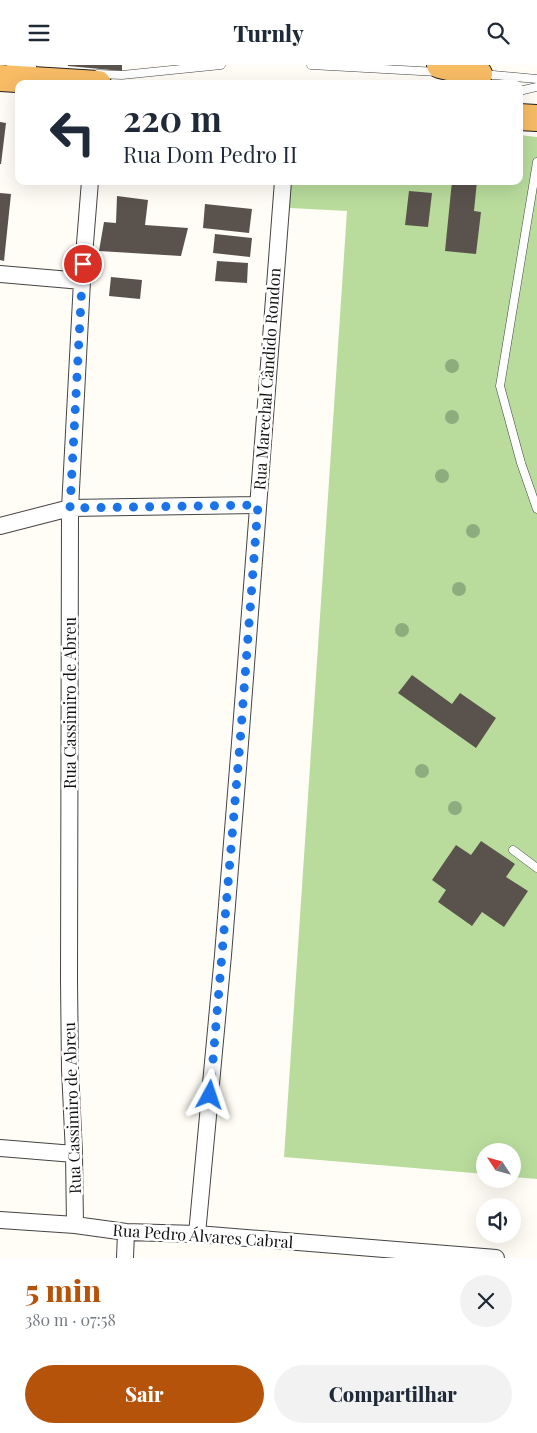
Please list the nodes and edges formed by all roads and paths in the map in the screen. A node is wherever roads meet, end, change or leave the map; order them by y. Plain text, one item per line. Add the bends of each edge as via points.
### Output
1 (11, 65) edge
2 (221, 65) edge
3 (311, 65) edge
4 (440, 65) edge
5 (44, 68) dead end
6 (479, 74) junction
7 (0, 77) edge
8 (95, 78) edge
9 (537, 79) edge
10 (537, 87) edge
11 (523, 90) edge
12 (523, 117) edge
13 (537, 118) edge
14 (537, 162) edge
15 (90, 185) edge
16 (282, 185) edge
17 (0, 274) edge
18 (82, 281) junction
19 (258, 505) junction
20 (70, 508) junction
21 (537, 509) edge
22 (0, 526) edge
23 (513, 850) dead end
24 (537, 868) edge
25 (0, 1149) edge
26 (74, 1154) junction
27 (0, 1220) edge
28 (75, 1225) junction
29 (126, 1232) junction
30 (197, 1234) junction
31 (125, 1258) edge
32 (496, 1258) edge

1 - 5 lane
2 - 8 lane
3 - 6 lane
4 - 6 highway
6 - 9 lane
7 - 8 highway
10 - 11 lane
12 - 13 highway
14 - 21 lane via 500,386
15 - 18 street, Rua Cassimiro de Abreu
16 - 19 street, Rua Marechal Cândido Rondon
17 - 18 street
18 - 20 street, Rua Cassimiro de Abreu
19 - 20 street
19 - 30 street, Rua Marechal Cândido Rondon via 223,955
20 - 22 street
20 - 26 street, Rua Cassimiro de Abreu via 69,991
23 - 24 lane
25 - 26 street
26 - 28 street, Rua Cassimiro de Abreu
27 - 28 street, Rua Pedro Álvares Cabral
28 - 29 street, Rua Pedro Álvares Cabral
29 - 30 street, Rua Pedro Álvares Cabral
29 - 31 street
30 - 32 street, Rua Pedro Álvares Cabral

